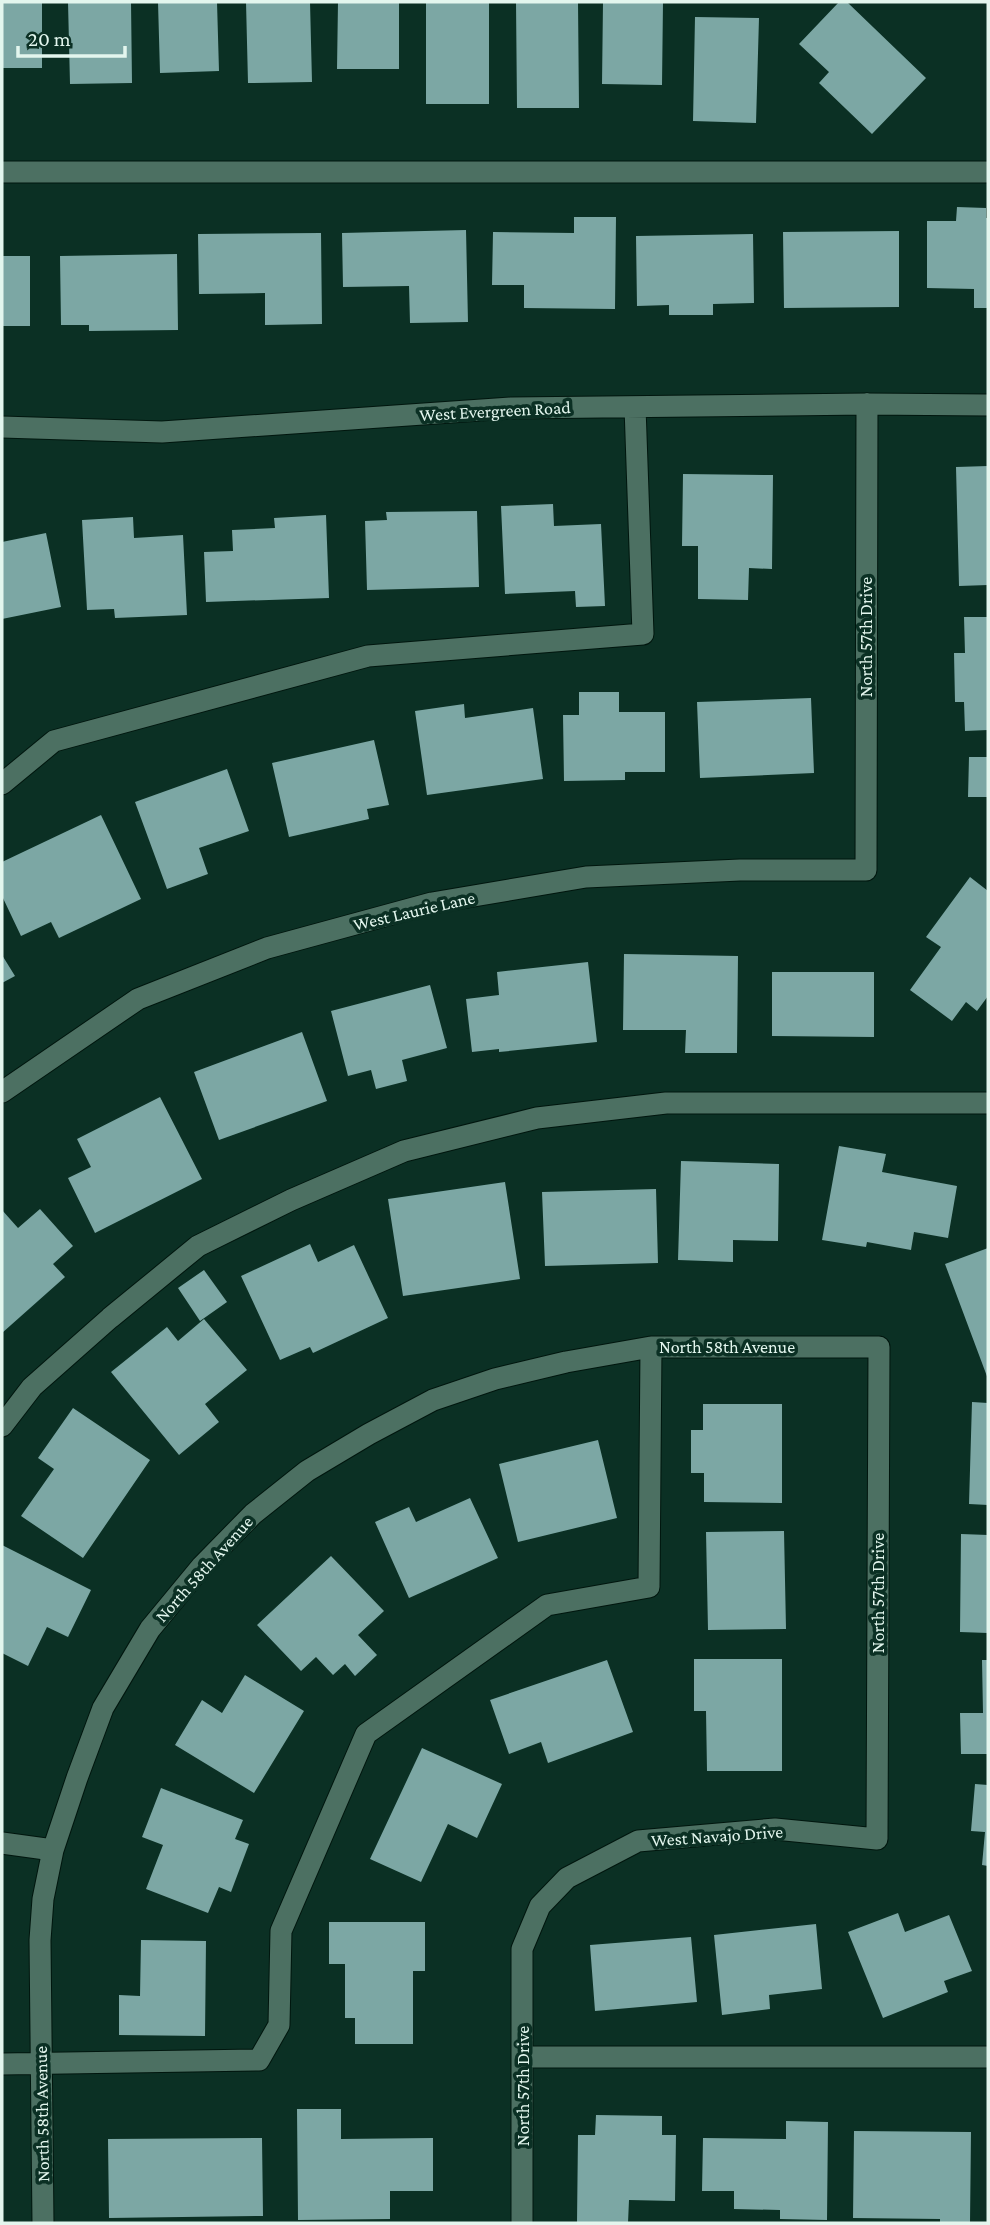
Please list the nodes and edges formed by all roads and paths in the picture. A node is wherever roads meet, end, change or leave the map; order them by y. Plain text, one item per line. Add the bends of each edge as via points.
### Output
1 (2, 172) edge
2 (988, 172) edge
3 (867, 404) junction
4 (988, 405) edge
5 (635, 407) junction
6 (2, 427) edge
7 (2, 784) edge
8 (866, 870) joint
9 (2, 1092) edge
10 (988, 1104) edge
11 (651, 1347) junction
12 (878, 1347) joint
13 (2, 1426) edge
14 (877, 1839) joint
15 (2, 1843) edge
16 (53, 1850) junction
17 (522, 1949) joint
18 (523, 2057) junction
19 (988, 2057) edge
20 (2, 2064) edge
21 (41, 2064) junction
22 (43, 2223) edge
23 (522, 2223) edge

1 - 2 street
3 - 4 street, West Evergreen Road
3 - 5 street, West Evergreen Road
3 - 8 street, North 57th Drive
5 - 6 street, West Evergreen Road via 510,408 162,432
5 - 7 street via 643,634 368,656 54,741
8 - 9 street, West Laurie Lane via 586,877 432,903 267,948 138,999
10 - 13 street via 666,1104 537,1118 404,1151 198,1246 32,1387
11 - 12 street, North 58th Avenue
11 - 16 street, North 58th Avenue via 495,1379 433,1400 307,1472 253,1514 150,1629 103,1707
11 - 21 street via 649,1587 547,1605 366,1734 281,1931 279,2025 259,2060
12 - 14 street, North 57th Drive
14 - 17 street, West Navajo Drive via 775,1829 638,1841 566,1878 540,1906
15 - 16 street
16 - 21 street, North 58th Avenue via 40,1940
17 - 18 street, North 57th Drive
18 - 19 street
18 - 23 street, North 57th Drive
20 - 21 street
21 - 22 street, North 58th Avenue

